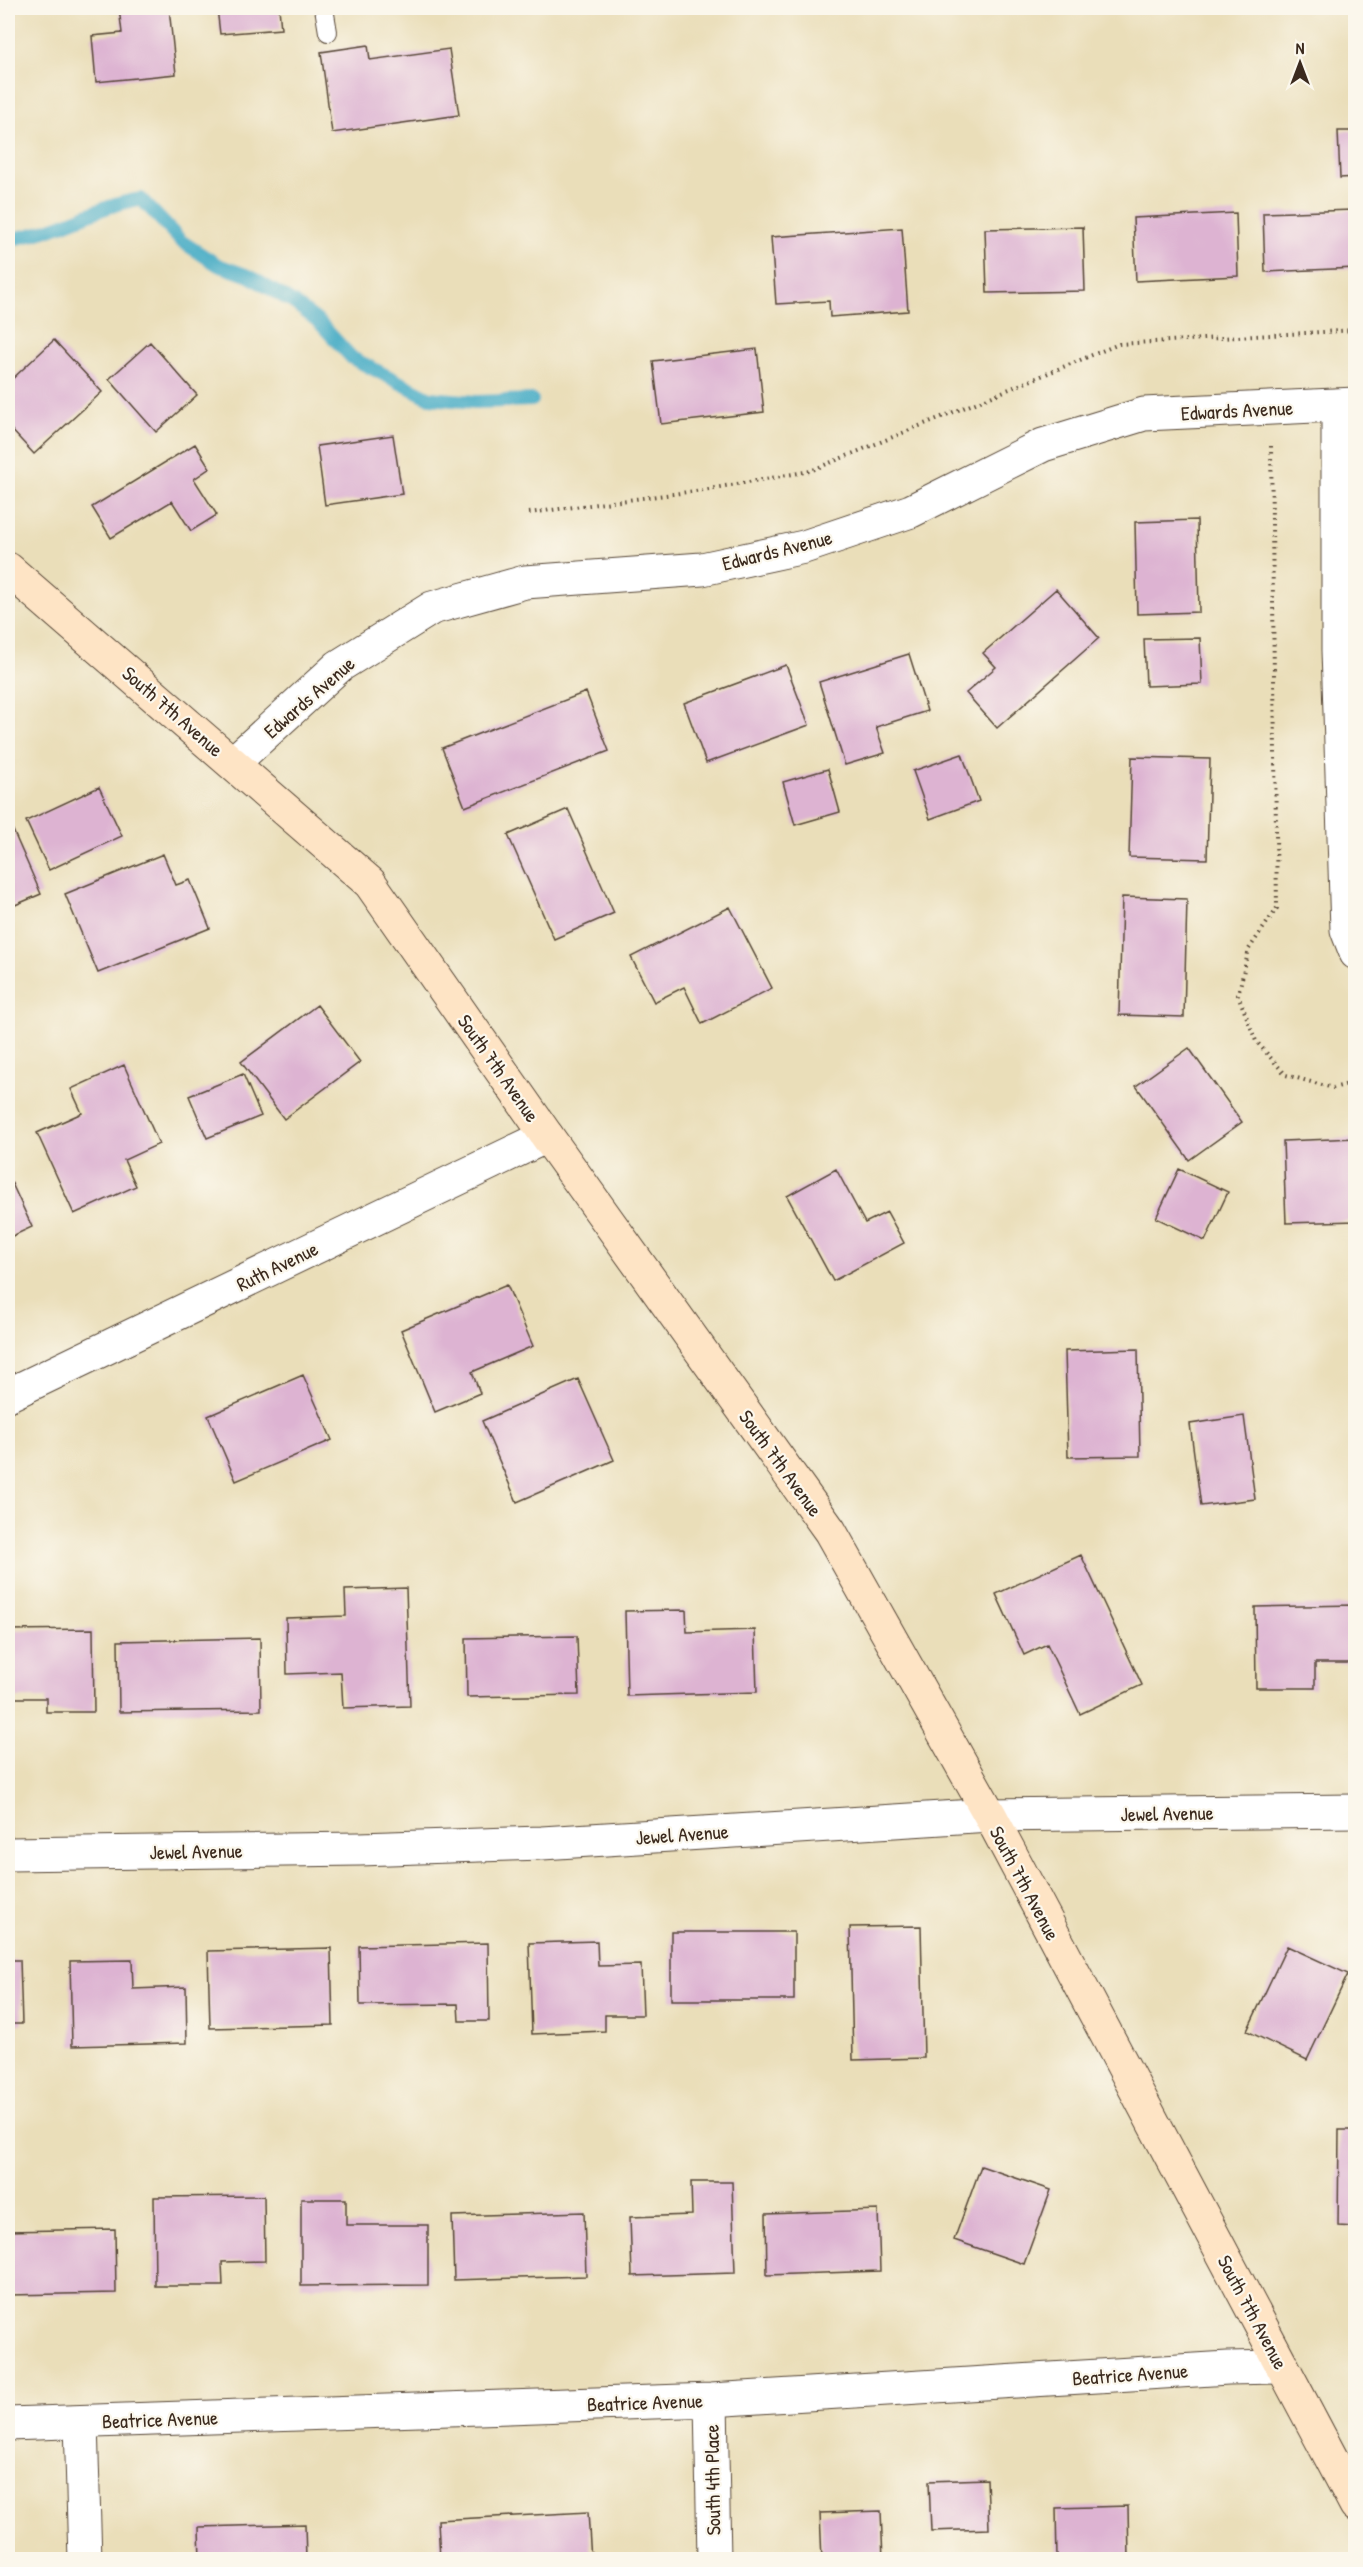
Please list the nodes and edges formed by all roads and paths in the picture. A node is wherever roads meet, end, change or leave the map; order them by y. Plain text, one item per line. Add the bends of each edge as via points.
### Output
1 (324, 8) edge
2 (328, 32) dead end
3 (1356, 330) edge
4 (1347, 405) edge
5 (1271, 408) junction
6 (529, 513) dead end
7 (8, 569) edge
8 (234, 763) junction
9 (1356, 952) edge
10 (1356, 1082) edge
11 (547, 1136) junction
12 (8, 1395) edge
13 (1356, 1811) edge
14 (990, 1815) junction
15 (8, 1854) edge
16 (1282, 2367) junction
17 (711, 2400) junction
18 (81, 2422) junction
19 (8, 2424) edge
20 (1356, 2505) edge
21 (85, 2559) edge
22 (714, 2559) edge

1 - 2 lane
3 - 6 path via 1119,344 810,471
4 - 5 street, Edwards Avenue
4 - 9 street via 1338,662 1347,930
5 - 8 street, Edwards Avenue via 1144,414 1044,445 911,511 804,547 702,569 525,582 432,608 339,666
5 - 10 path via 1277,908 1249,949 1238,996 1256,1041 1286,1075 1333,1088
7 - 8 street, South 7th Avenue
8 - 11 street, South 7th Avenue via 370,883
11 - 12 street, Ruth Avenue
11 - 14 street, South 7th Avenue via 830,1531
13 - 14 street, Jewel Avenue
14 - 15 street, Jewel Avenue via 530,1843
14 - 16 street, South 7th Avenue
16 - 17 street, Beatrice Avenue
16 - 20 street, South 7th Avenue
17 - 18 street, Beatrice Avenue
17 - 22 street, South 4th Place
18 - 19 street, Beatrice Avenue
18 - 21 street

